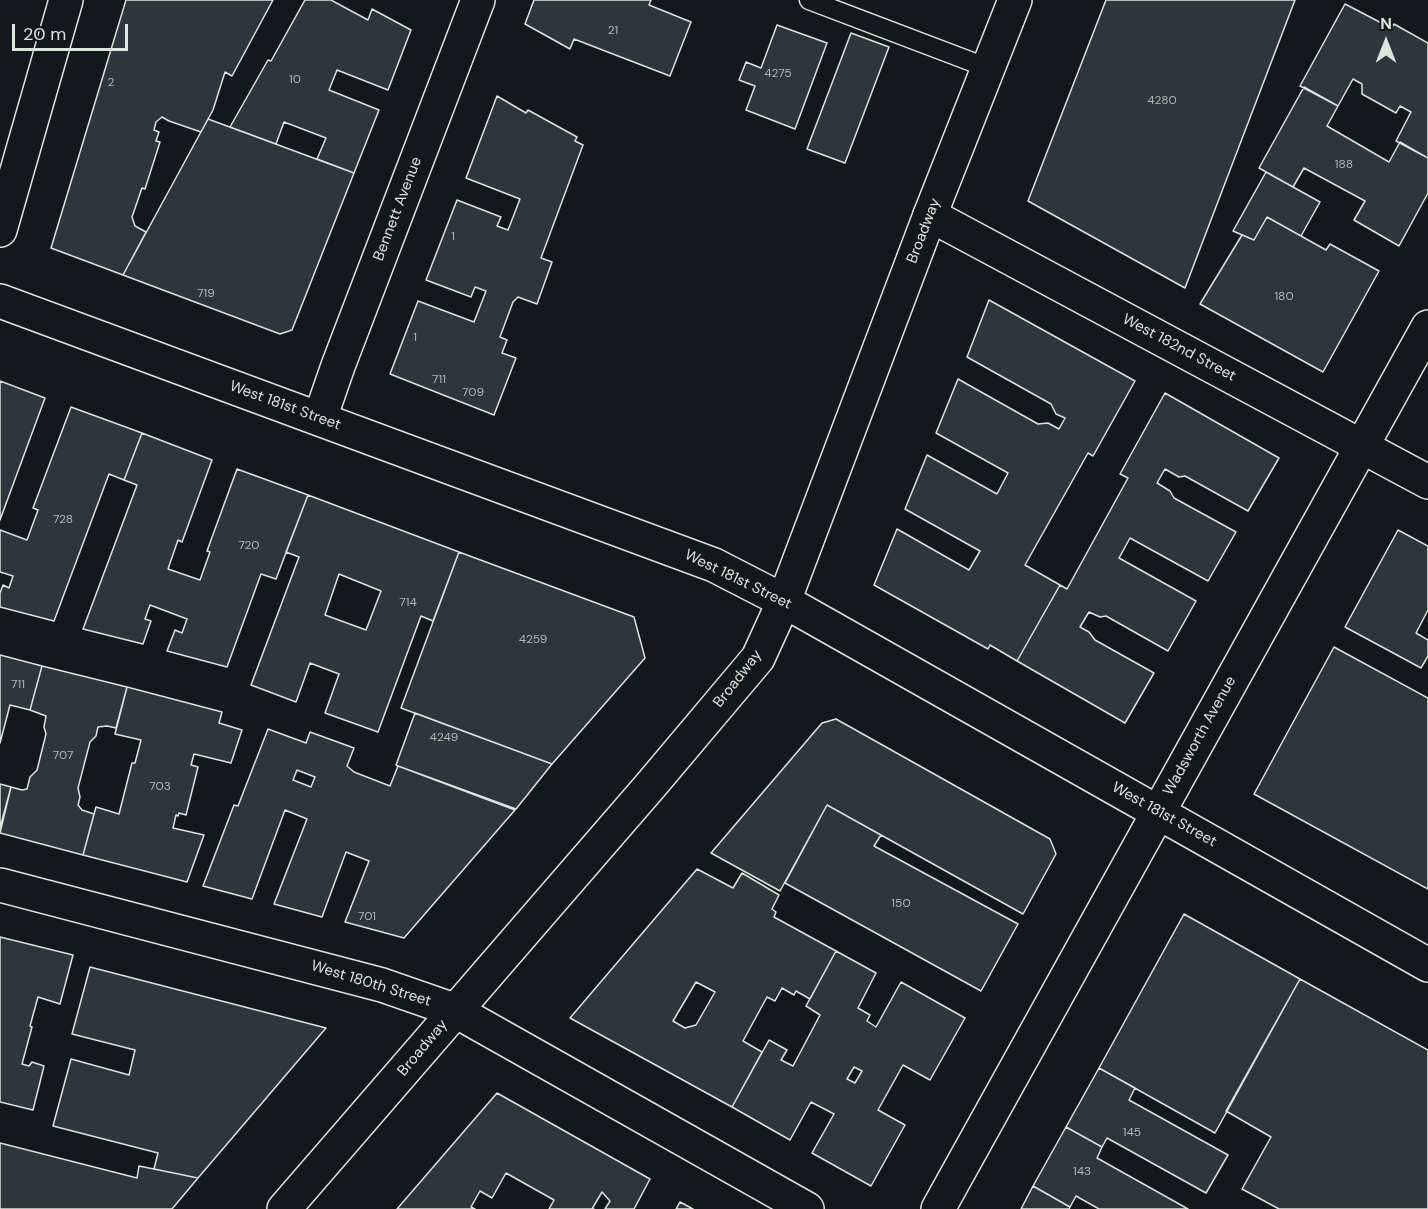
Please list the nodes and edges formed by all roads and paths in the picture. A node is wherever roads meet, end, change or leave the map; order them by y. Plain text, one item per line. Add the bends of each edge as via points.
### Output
1 (66, 0) edge
2 (478, 0) edge
3 (809, 0) edge
4 (1015, 0) edge
5 (988, 68) junction
6 (930, 215) junction
7 (0, 230) edge
8 (0, 301) edge
9 (1428, 327) edge
10 (320, 418) junction
11 (1361, 446) junction
12 (1428, 482) edge
13 (784, 601) junction
14 (1158, 812) junction
15 (0, 885) edge
16 (1428, 965) edge
17 (454, 1010) junction
18 (284, 1209) edge
19 (807, 1209) edge
20 (938, 1209) edge

1 - 7 street
2 - 10 street, Bennett Avenue
3 - 5 lane
4 - 5 street, Broadway
5 - 6 street, Broadway
6 - 11 street, West 182nd Street
6 - 13 street, Broadway
8 - 10 street, West 181st Street
9 - 11 street, Wadsworth Avenue
10 - 13 street, West 181st Street via 714,565
11 - 12 street, West 182nd Street
11 - 14 street, Wadsworth Avenue
13 - 14 street, West 181st Street
13 - 17 street, Broadway via 758,658
14 - 16 street, West 181st Street
14 - 20 street, Wadsworth Avenue
15 - 17 street, West 180th Street via 382,985
17 - 18 street, Broadway
17 - 19 street, West 180th Street

